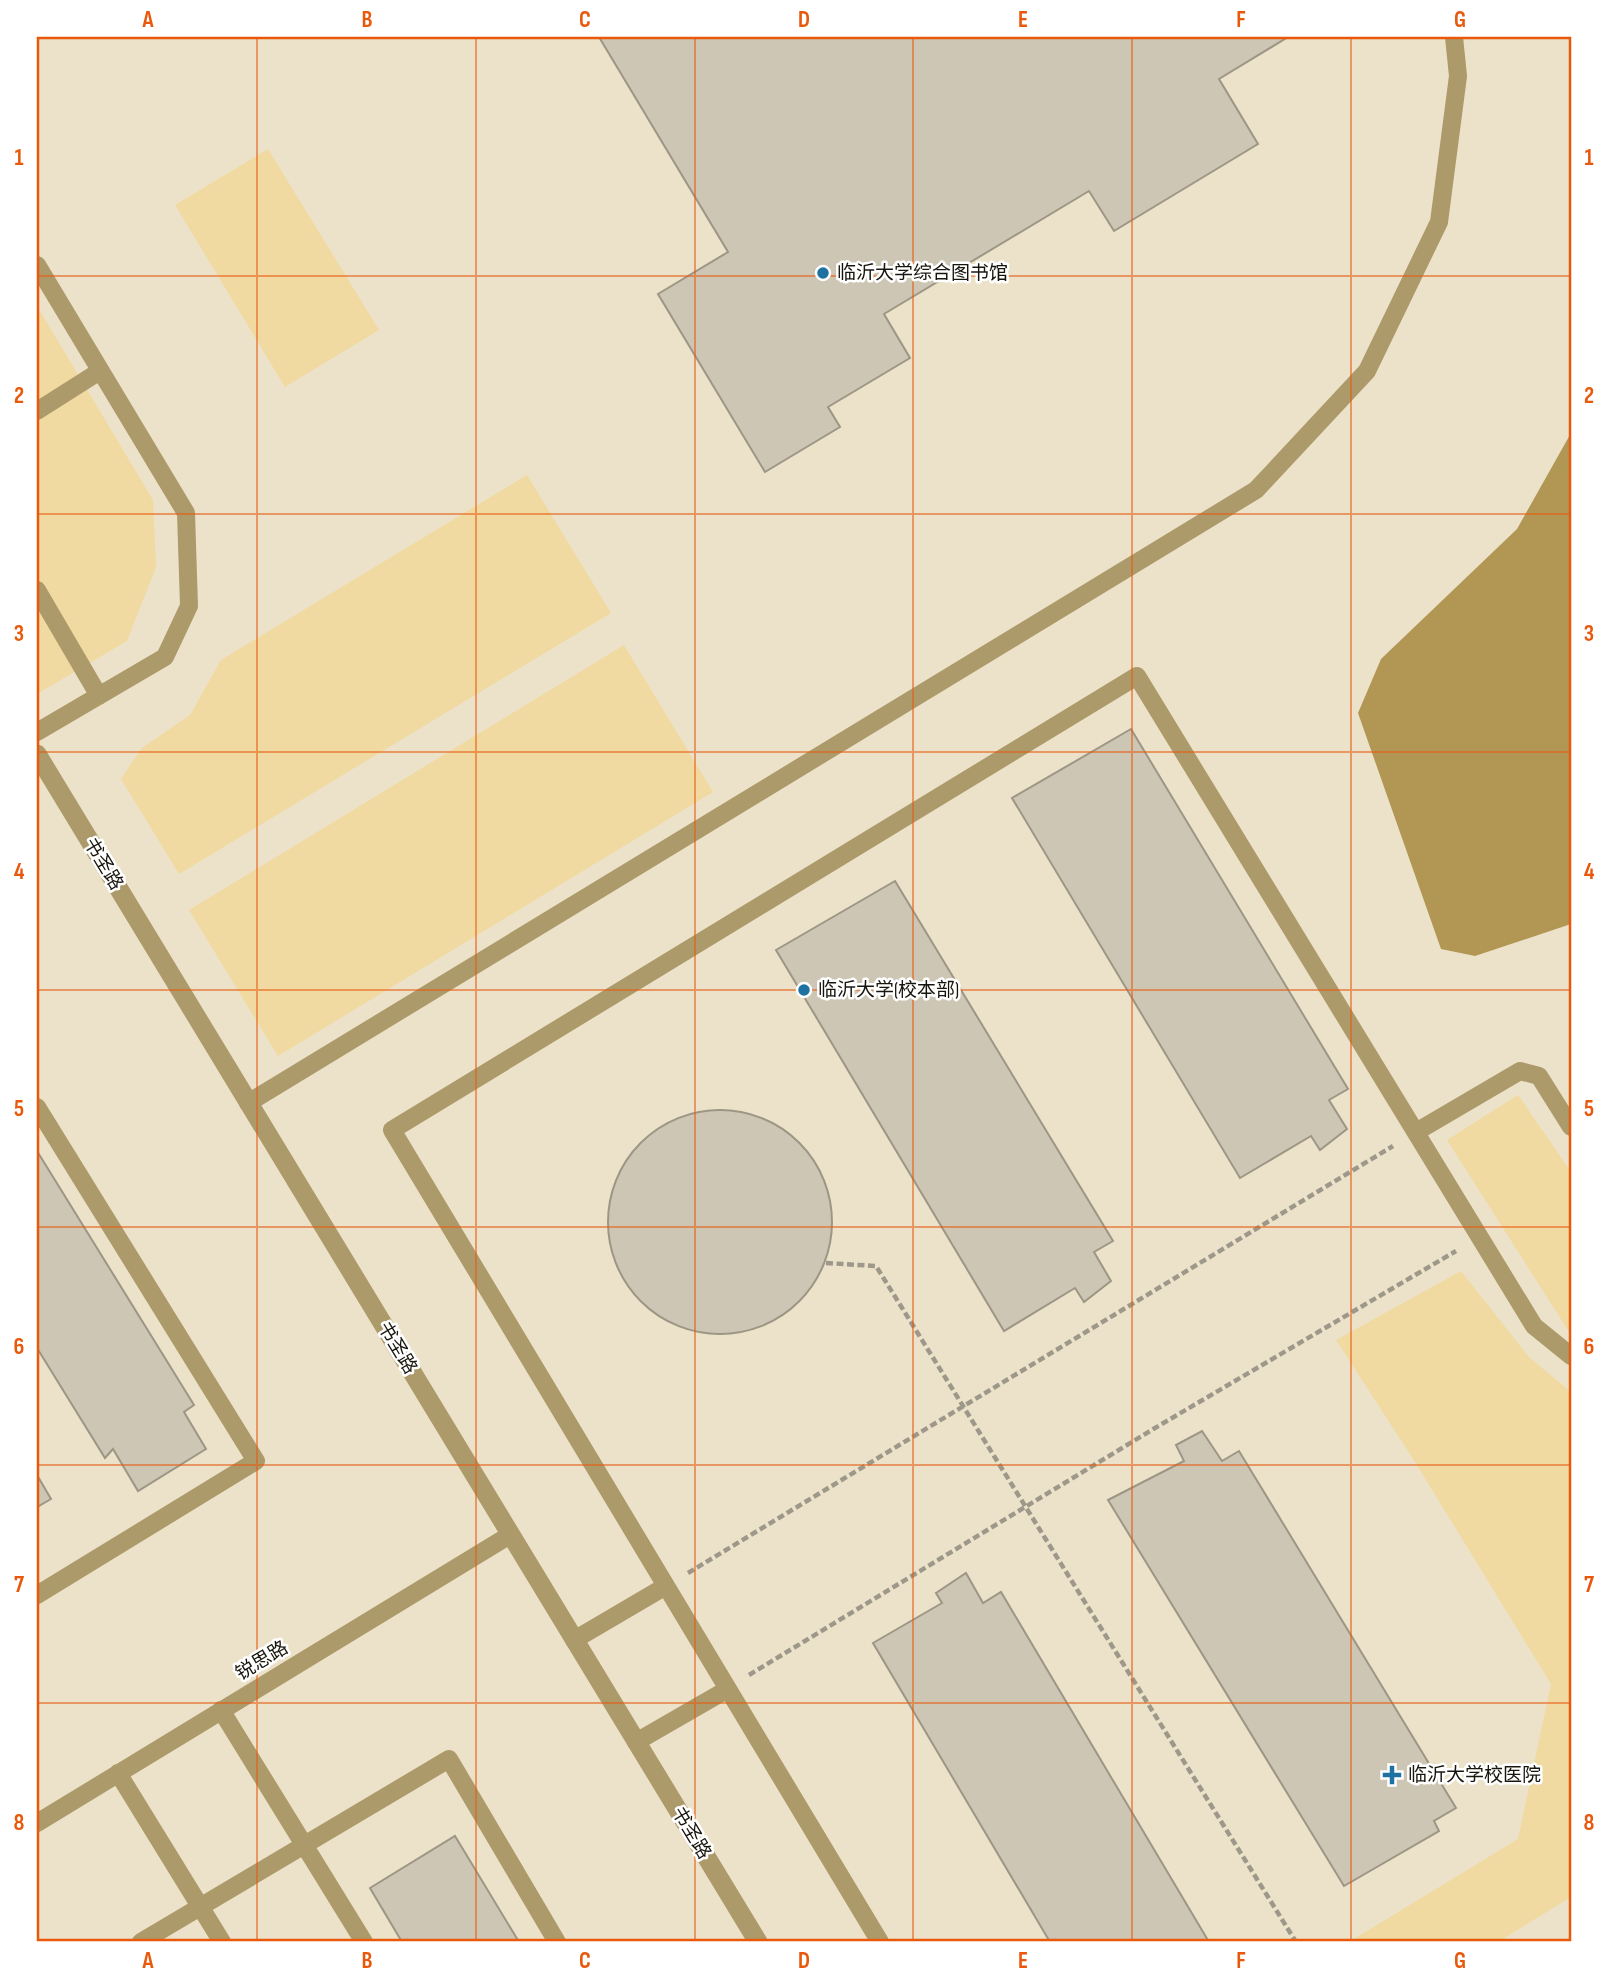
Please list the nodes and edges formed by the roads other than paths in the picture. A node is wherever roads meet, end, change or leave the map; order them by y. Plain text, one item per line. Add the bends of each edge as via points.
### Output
1 (1454, 37) edge
2 (37, 265) edge
3 (100, 371) junction
4 (37, 411) edge
5 (37, 590) edge
6 (99, 696) junction
7 (37, 732) edge
8 (37, 754) edge
9 (248, 1103) junction
10 (37, 1107) edge
11 (1571, 1127) edge
12 (1416, 1132) junction
13 (1571, 1356) edge
14 (510, 1535) junction
15 (666, 1586) junction
16 (37, 1595) edge
17 (574, 1640) junction
18 (728, 1689) junction
19 (221, 1710) junction
20 (636, 1742) junction
21 (118, 1773) junction
22 (37, 1823) edge
23 (306, 1844) junction
24 (201, 1906) junction
25 (141, 1942) edge
26 (222, 1942) edge
27 (364, 1942) edge
28 (557, 1942) edge
29 (758, 1942) edge
30 (880, 1942) edge

1 - 9 lane via 1458,76 1439,222 1367,371 1256,491
2 - 3 lane
3 - 4 lane
3 - 6 lane via 186,513 189,606 165,657
5 - 6 lane
6 - 7 lane
8 - 9 street, 书圣路
9 - 14 street, 书圣路
10 - 16 lane via 256,1461
11 - 12 lane via 1539,1076 1520,1071
12 - 13 lane via 1534,1326
12 - 15 lane via 1137,676 392,1130
14 - 17 street, 书圣路
14 - 19 lane, 锐思路
15 - 17 lane
15 - 18 lane
17 - 20 street, 书圣路
18 - 20 lane
18 - 30 lane
19 - 21 lane, 锐思路
19 - 23 lane
20 - 29 street, 书圣路
21 - 22 lane, 锐思路
21 - 24 lane
23 - 24 lane
23 - 27 lane
23 - 28 lane via 449,1759
24 - 25 lane
24 - 26 lane

